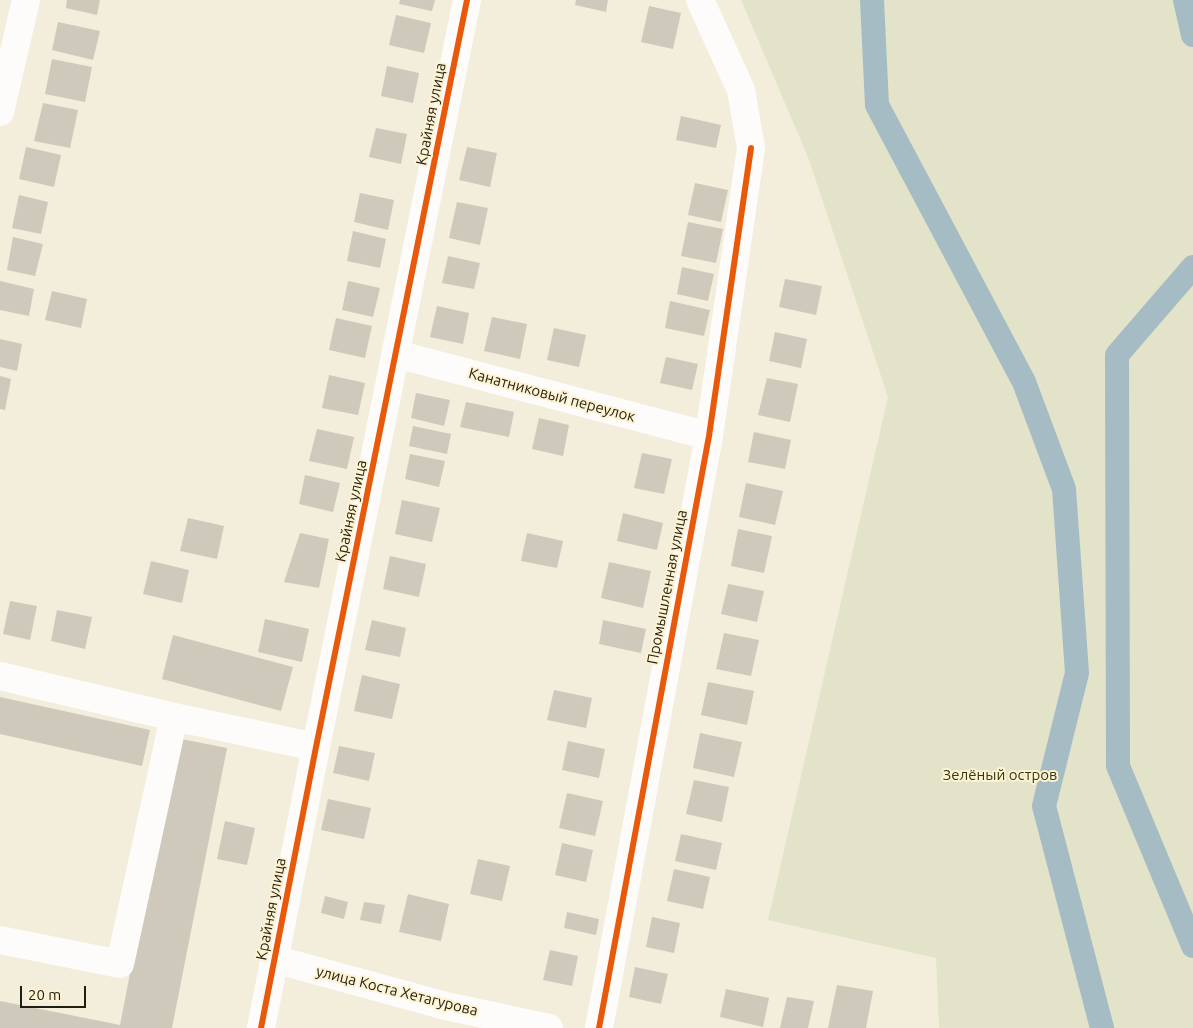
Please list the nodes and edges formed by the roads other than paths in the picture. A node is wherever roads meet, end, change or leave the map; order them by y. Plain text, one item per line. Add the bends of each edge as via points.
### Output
1 (26, 0) edge
2 (467, 0) edge
3 (700, 0) edge
4 (6, 56) edge
5 (0, 112) edge
6 (396, 354) junction
7 (709, 436) junction
8 (0, 676) edge
9 (174, 718) junction
10 (316, 746) junction
11 (0, 940) edge
12 (274, 959) junction
13 (443, 1017) edge
14 (260, 1028) edge
15 (550, 1028) edge
16 (599, 1028) edge

1 - 4 street
2 - 6 street, Крайняя улица
3 - 7 street, Промышленная улица via 741,90 751,148
4 - 5 street
6 - 7 street, Канатниковый переулок
6 - 10 street, Крайняя улица
7 - 16 street, Промышленная улица
8 - 9 street
9 - 10 street
9 - 11 street via 120,964
10 - 12 street, Крайняя улица
12 - 13 street, улица Коста Хетагурова
12 - 14 street, Крайняя улица
13 - 15 street, улица Коста Хетагурова

